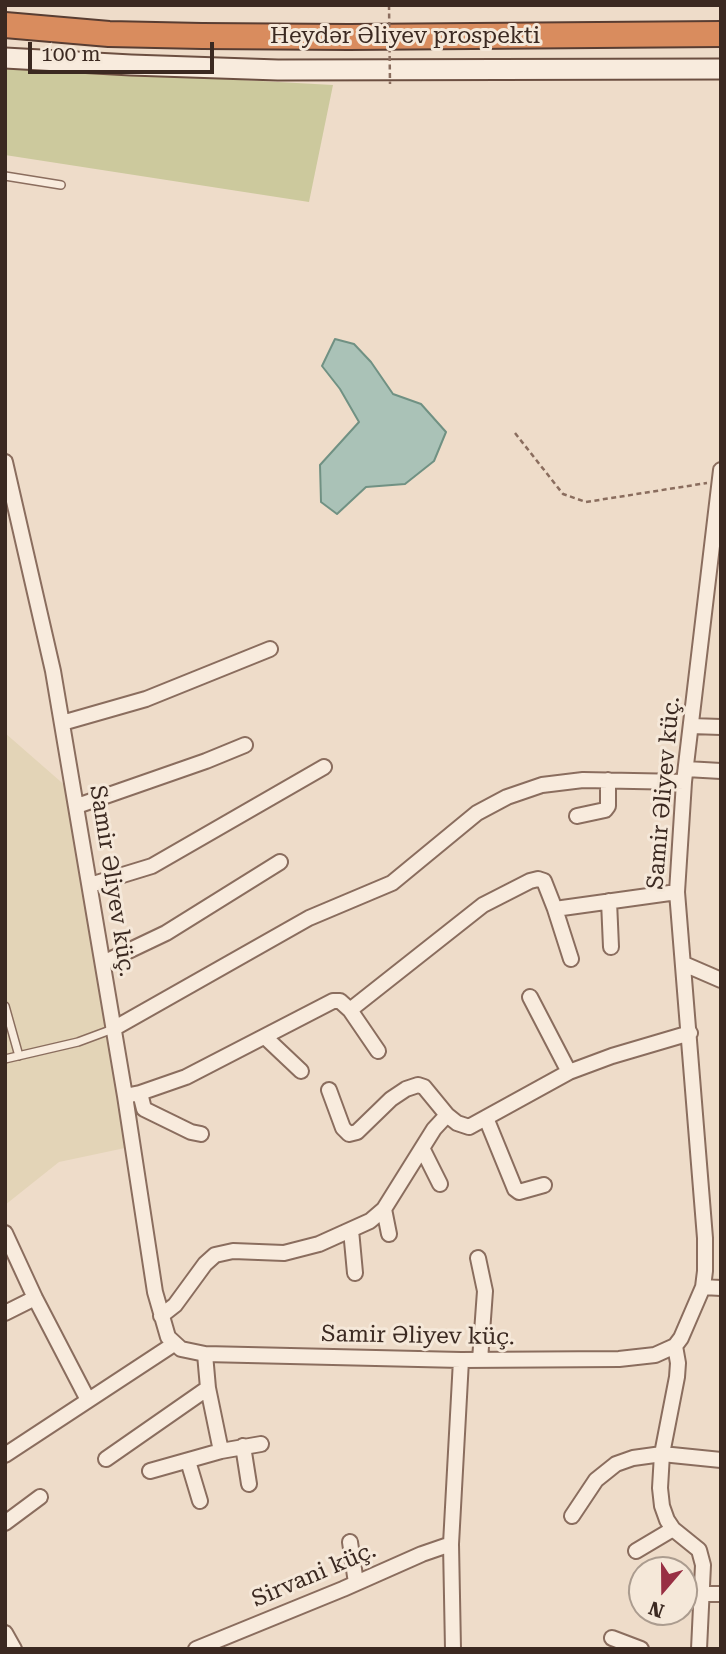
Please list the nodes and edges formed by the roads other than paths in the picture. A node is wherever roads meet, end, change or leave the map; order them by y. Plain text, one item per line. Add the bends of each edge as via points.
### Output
1 (5, 24) edge
2 (721, 34) edge
3 (5, 58) edge
4 (721, 69) edge
5 (5, 176) edge
6 (61, 185) dead end
7 (5, 462) edge
8 (720, 485) edge
9 (715, 571) edge
10 (270, 649) dead end
11 (62, 723) junction
12 (691, 726) junction
13 (721, 727) edge
14 (245, 745) dead end
15 (324, 768) dead end
16 (721, 771) edge
17 (685, 776) junction
18 (608, 780) junction
19 (77, 806) junction
20 (577, 816) dead end
21 (280, 862) dead end
22 (90, 885) junction
23 (677, 892) junction
24 (609, 901) junction
25 (555, 909) junction
26 (611, 947) dead end
27 (571, 959) dead end
28 (103, 963) junction
29 (684, 964) junction
30 (721, 980) edge
31 (530, 998) dead end
32 (5, 1006) edge
33 (351, 1010) junction
34 (113, 1029) junction
35 (690, 1033) junction
36 (265, 1037) junction
37 (378, 1051) dead end
38 (19, 1056) junction
39 (5, 1059) edge
40 (301, 1071) dead end
41 (569, 1072) junction
42 (329, 1090) dead end
43 (132, 1095) junction
44 (447, 1115) junction
45 (486, 1118) junction
46 (201, 1134) dead end
47 (422, 1148) junction
48 (440, 1184) dead end
49 (544, 1185) dead end
50 (384, 1209) junction
51 (351, 1230) junction
52 (5, 1233) edge
53 (389, 1234) dead end
54 (721, 1236) edge
55 (705, 1238) junction
56 (478, 1258) dead end
57 (355, 1273) dead end
58 (702, 1287) junction
59 (721, 1288) edge
60 (35, 1297) junction
61 (5, 1313) edge
62 (161, 1316) junction
63 (174, 1344) junction
64 (675, 1346) junction
65 (205, 1354) junction
66 (461, 1360) junction
67 (480, 1360) junction
68 (208, 1388) junction
69 (88, 1400) junction
70 (261, 1444) dead end
71 (243, 1446) junction
72 (221, 1451) junction
73 (662, 1454) junction
74 (5, 1455) edge
75 (106, 1459) dead end
76 (721, 1460) edge
77 (188, 1461) junction
78 (150, 1471) dead end
79 (249, 1485) dead end
80 (40, 1497) dead end
81 (200, 1501) dead end
82 (572, 1516) dead end
83 (5, 1523) edge
84 (673, 1529) junction
85 (350, 1542) dead end
86 (451, 1544) junction
87 (636, 1551) dead end
88 (356, 1583) junction
89 (702, 1594) junction
90 (721, 1594) edge
91 (5, 1633) edge
92 (612, 1638) dead end
93 (15, 1649) edge
94 (195, 1649) edge
95 (453, 1649) edge
96 (641, 1649) edge
97 (699, 1649) edge

1 - 2 highway, Heydər Əliyev prospekti via 109,34 216,37
3 - 4 street via 278,70
5 - 6 lane
7 - 11 street, Samir Əliyev küç.
8 - 9 street, Samir Əliyev küç.
9 - 12 street, Samir Əliyev küç.
10 - 11 street via 146,699
11 - 19 street, Samir Əliyev küç.
12 - 13 street
12 - 17 street, Samir Əliyev küç.
14 - 19 street
15 - 22 street via 152,866
16 - 17 street
17 - 18 street
17 - 23 street, Samir Əliyev küç.
18 - 20 street via 605,810
18 - 34 street via 542,785 507,797 477,813 392,883 309,918
19 - 22 street, Samir Əliyev küç.
21 - 28 street via 166,933
22 - 28 street, Samir Əliyev küç.
23 - 24 street
23 - 29 street, Samir Əliyev küç.
24 - 25 street
24 - 26 street
25 - 27 street
25 - 33 street via 544,881 530,881 483,905
28 - 34 street, Samir Əliyev küç.
29 - 30 street
29 - 35 street, Samir Əliyev küç.
31 - 41 street
32 - 38 lane
33 - 36 street via 333,1001
33 - 37 street
34 - 38 lane
34 - 43 street, Samir Əliyev küç.
35 - 41 street
35 - 55 street, Samir Əliyev küç.
36 - 40 street
36 - 43 street via 187,1076
38 - 39 lane
41 - 45 street
42 - 44 street via 349,1134 406,1089 418,1085
43 - 46 street via 144,1109
43 - 62 street, Samir Əliyev küç.
44 - 45 street via 465,1127
44 - 47 street
45 - 49 street via 515,1189 519,1192
47 - 48 street
47 - 50 street
50 - 51 street
50 - 53 street
51 - 57 street
51 - 62 street via 284,1253 215,1255
52 - 60 street
54 - 55 street
55 - 58 street, Samir Əliyev küç.
56 - 67 street via 485,1291
58 - 59 street
58 - 64 street, Samir Əliyev küç. via 690,1322
60 - 61 street
60 - 69 street
62 - 63 street, Samir Əliyev küç.
63 - 65 street, Samir Əliyev küç.
63 - 69 street
64 - 67 street, Samir Əliyev küç. via 654,1355 619,1359
64 - 73 street via 677,1377
65 - 66 street, Samir Əliyev küç.
65 - 68 street
66 - 67 street, Samir Əliyev küç.
66 - 86 street
68 - 72 street
68 - 75 street
69 - 74 street
70 - 71 street
71 - 72 street
71 - 79 street
72 - 77 street
73 - 76 street
73 - 82 street via 616,1464 596,1480
73 - 84 street via 662,1506
77 - 78 street
77 - 81 street
80 - 83 street
84 - 87 street
84 - 89 street via 699,1550
85 - 88 street
86 - 88 street, Sirvani küç.
86 - 95 street
88 - 94 street, Sirvani küç.
89 - 90 street
89 - 97 street
91 - 93 street
92 - 96 street

